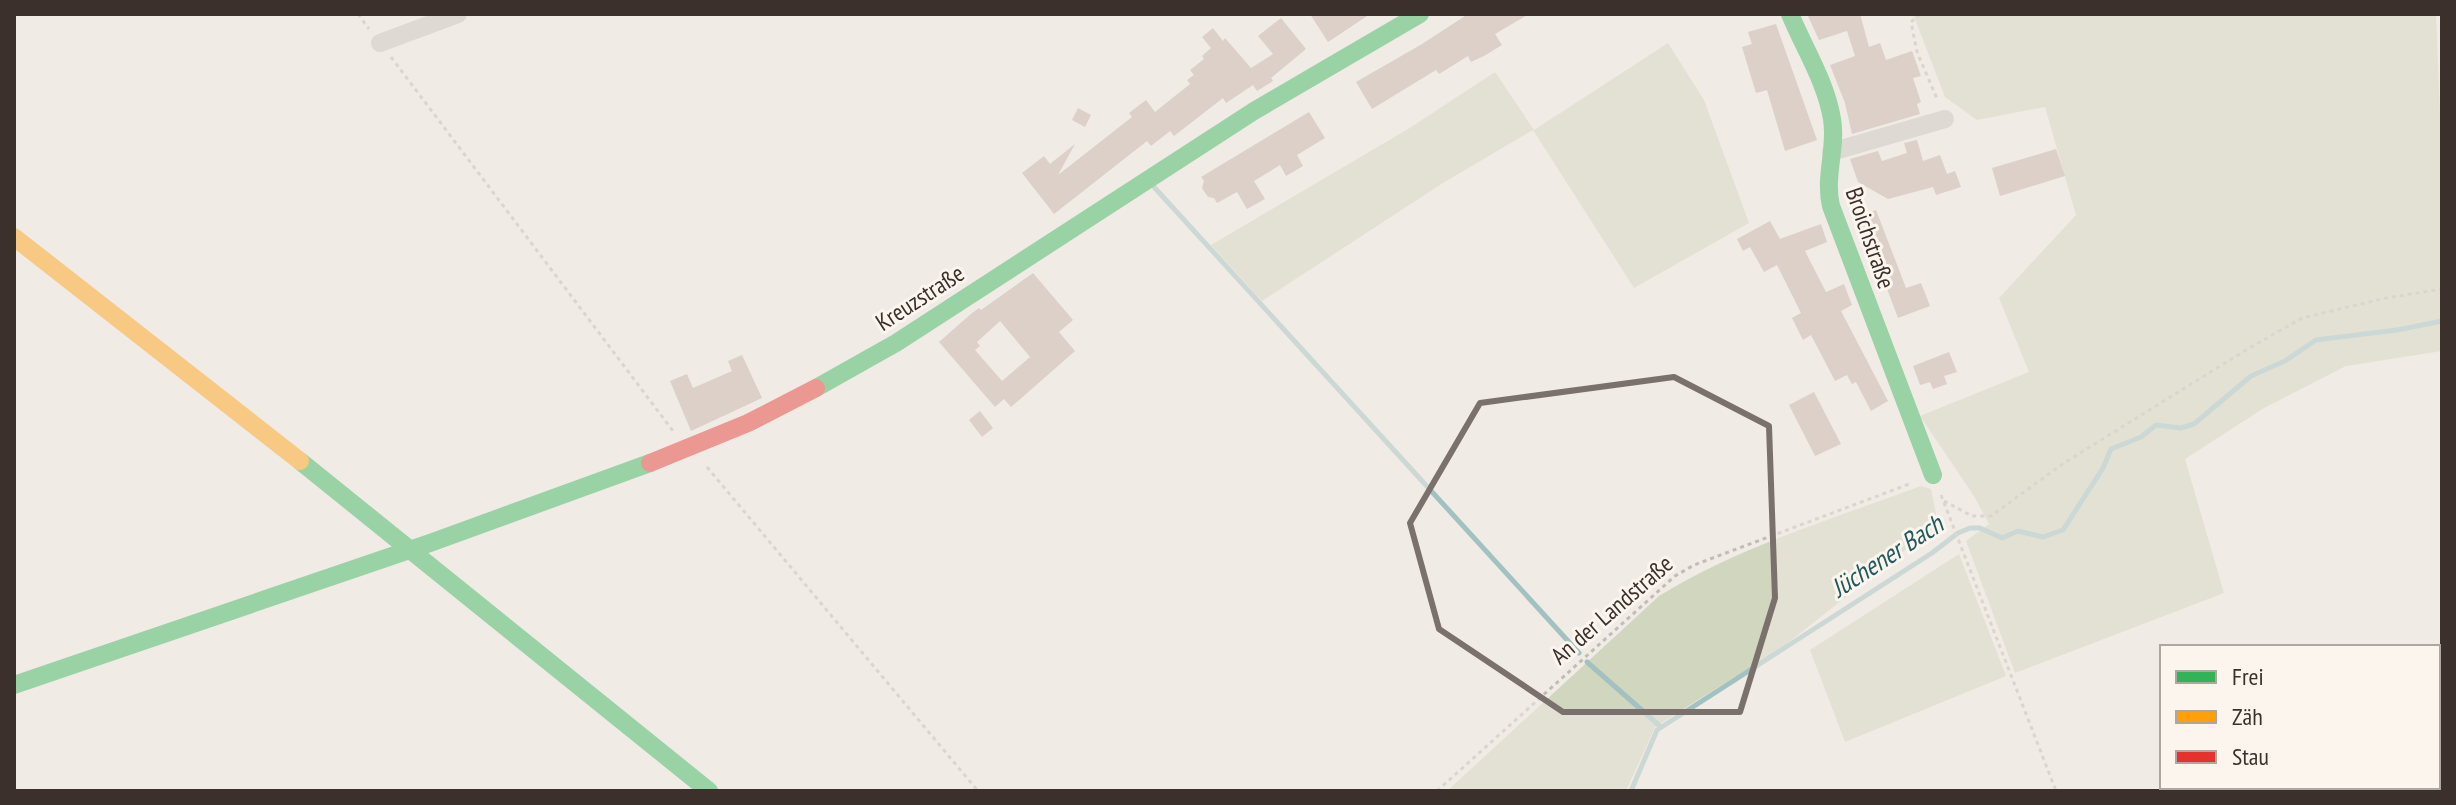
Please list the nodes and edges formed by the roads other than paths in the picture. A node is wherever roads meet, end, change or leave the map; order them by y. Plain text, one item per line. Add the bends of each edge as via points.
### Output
1 (458, 14) edge
2 (1420, 14) edge
3 (1790, 14) edge
4 (380, 43) road end
5 (1945, 119) road end
6 (1831, 152) junction
7 (14, 237) edge
8 (1933, 475) road end
9 (411, 549) junction
10 (14, 685) edge
11 (709, 791) edge

1 - 4 street
2 - 9 street, Kreuzstraße via 1254,111 886,349 801,397 690,449
3 - 6 street, Broichstraße via 1830,110
5 - 6 street
6 - 8 street, Broichstraße via 1826,182 1831,206
7 - 9 street
9 - 10 street, Kreuzstraße
9 - 11 street

